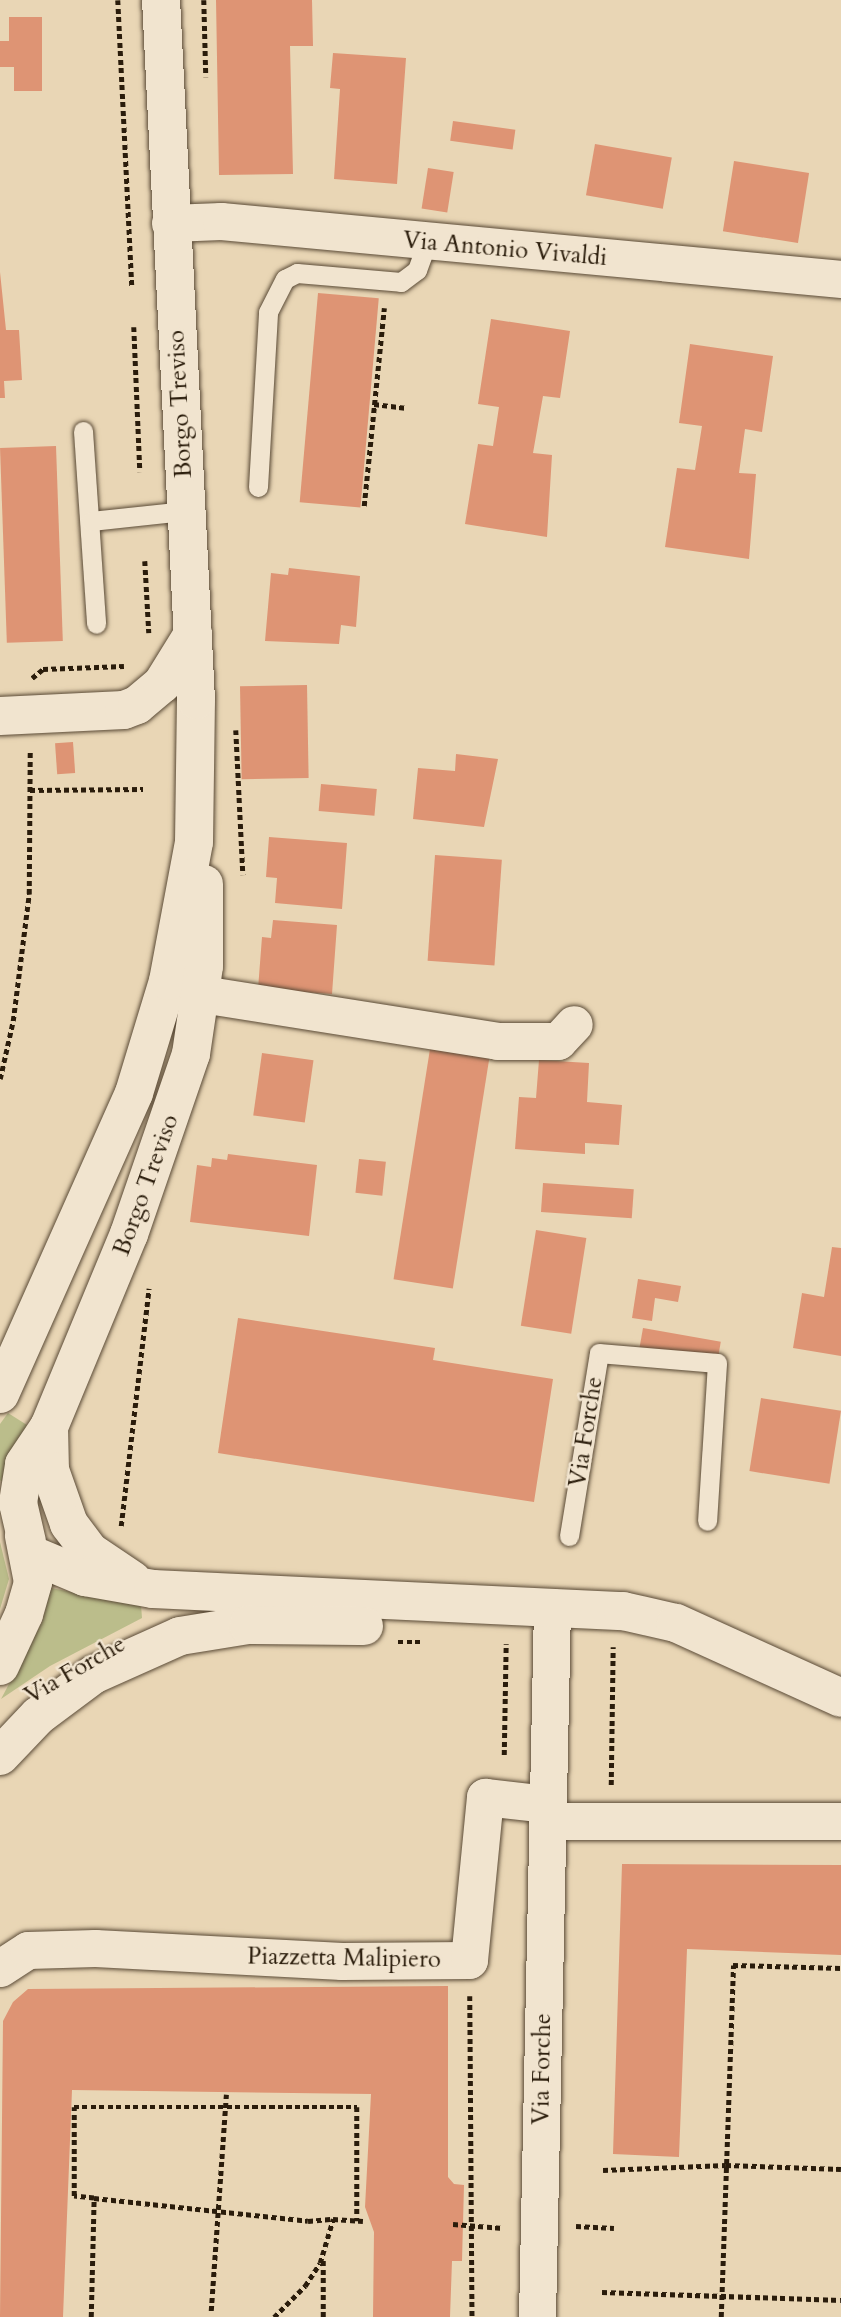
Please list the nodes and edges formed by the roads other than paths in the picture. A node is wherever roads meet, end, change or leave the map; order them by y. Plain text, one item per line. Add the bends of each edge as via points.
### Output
1 (161, 0) edge
2 (170, 223) junction
3 (427, 242) junction
4 (841, 279) edge
5 (83, 431) dead end
6 (258, 487) dead end
7 (185, 511) junction
8 (91, 521) junction
9 (96, 624) dead end
10 (192, 634) junction
11 (0, 716) edge
12 (184, 991) junction
13 (574, 1024) dead end
14 (0, 1394) edge
15 (49, 1427) junction
16 (0, 1504) edge
17 (707, 1521) dead end
18 (569, 1536) dead end
19 (28, 1548) junction
20 (153, 1589) junction
21 (320, 1599) junction
22 (461, 1602) junction
23 (552, 1607) junction
24 (0, 1666) edge
25 (841, 1698) edge
26 (0, 1718) edge
27 (0, 1756) edge
28 (546, 1812) junction
29 (841, 1821) edge
30 (0, 1968) edge
31 (537, 2317) edge

1 - 2 street, Borgo Treviso
2 - 3 street, Via Antonio Vivaldi via 221,221
2 - 7 street, Borgo Treviso
3 - 4 street, Via Antonio Vivaldi
3 - 6 lane via 417,270 401,282 297,273 285,279 268,312
5 - 8 lane
7 - 8 lane
7 - 10 street, Borgo Treviso
8 - 9 lane
10 - 11 street via 162,684 137,705 124,710
10 - 12 street, Borgo Treviso via 197,809
12 - 13 street via 497,1041 558,1041
12 - 14 street, Borgo Treviso
12 - 15 street, Borgo Treviso via 177,1101 129,1234
15 - 19 street, Borgo Treviso via 32,1447 21,1472 19,1515
15 - 20 street via 50,1470 69,1524 100,1560
16 - 19 street
17 - 18 lane, Via Forche via 717,1363 599,1353
19 - 20 street, Via Forche via 85,1577
19 - 24 street, Borgo Treviso via 29,1598
20 - 21 street, Via Forche
21 - 22 street, Via Forche
21 - 26 street, Via Forche via 226,1613 114,1643 40,1686
22 - 23 street, Via Forche
22 - 27 street via 439,1619 422,1624 248,1625 180,1636 93,1675 38,1716
23 - 25 street, Via Forche via 623,1611 676,1623
23 - 28 street, Via Forche
28 - 29 street
28 - 30 street, Piazzetta Malipiero via 485,1797 469,1960 342,1961 68,1949 27,1950
28 - 31 street, Via Forche

